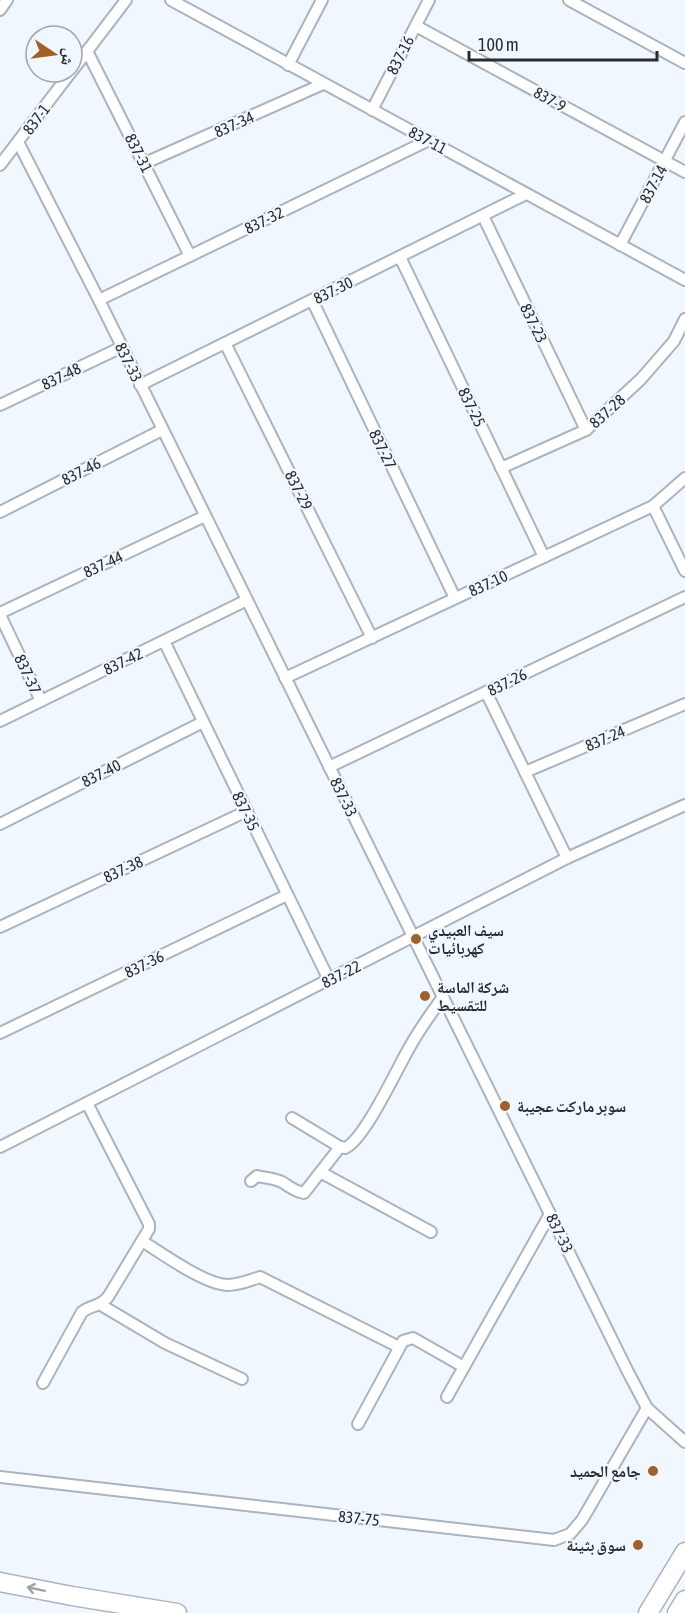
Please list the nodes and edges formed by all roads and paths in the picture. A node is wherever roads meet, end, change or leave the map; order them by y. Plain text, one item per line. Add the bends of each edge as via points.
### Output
1 (8, 0) edge
2 (126, 0) edge
3 (171, 0) edge
4 (322, 0) edge
5 (429, 0) edge
6 (569, 0) edge
7 (0, 10) edge
8 (416, 26) junction
9 (87, 51) junction
10 (84, 55) edge
11 (685, 63) edge
12 (288, 65) junction
13 (63, 84) edge
14 (323, 84) junction
15 (372, 110) junction
16 (685, 122) edge
17 (429, 140) junction
18 (18, 142) junction
19 (664, 162) junction
20 (145, 163) junction
21 (0, 165) edge
22 (685, 172) edge
23 (526, 194) junction
24 (483, 216) junction
25 (620, 245) junction
26 (190, 256) junction
27 (400, 257) junction
28 (685, 280) edge
29 (99, 300) junction
30 (312, 300) junction
31 (685, 319) edge
32 (225, 343) junction
33 (122, 347) junction
34 (140, 385) junction
35 (0, 405) edge
36 (162, 430) junction
37 (586, 430) junction
38 (501, 468) junction
39 (685, 478) edge
40 (652, 506) junction
41 (0, 512) edge
42 (205, 516) junction
43 (544, 557) junction
44 (685, 571) edge
45 (685, 597) edge
46 (455, 598) junction
47 (247, 600) junction
48 (0, 614) edge
49 (372, 638) junction
50 (164, 641) junction
51 (285, 678) junction
52 (486, 692) junction
53 (40, 701) junction
54 (685, 704) edge
55 (0, 721) edge
56 (203, 722) junction
57 (329, 767) junction
58 (525, 772) junction
59 (685, 805) edge
60 (247, 812) junction
61 (0, 824) edge
62 (567, 858) junction
63 (287, 895) junction
64 (0, 927) edge
65 (413, 937) junction
66 (329, 980) junction
67 (443, 997) junction
68 (0, 1033) edge
69 (87, 1103) junction
70 (292, 1118) dead end
71 (0, 1147) edge
72 (340, 1147) junction
73 (322, 1173) junction
74 (251, 1181) dead end
75 (550, 1214) junction
76 (431, 1232) dead end
77 (142, 1241) junction
78 (101, 1305) junction
79 (399, 1347) junction
80 (464, 1367) junction
81 (242, 1379) dead end
82 (43, 1383) dead end
83 (447, 1397) dead end
84 (647, 1407) junction
85 (358, 1424) dead end
86 (685, 1442) edge
87 (0, 1477) edge
88 (685, 1552) edge
89 (0, 1582) edge
90 (685, 1600) edge
91 (650, 1608) edge
92 (177, 1613) edge
93 (677, 1613) edge

1 - 7 street
2 - 9 street, 837-1
3 - 12 street, 837-11
4 - 12 street
5 - 8 street, 837-16
6 - 11 street
8 - 15 street, 837-16
8 - 19 street, 837-9
9 - 10 street, 837-1
9 - 20 street, 837-31
12 - 14 street, 837-11
13 - 18 street, 837-1
14 - 15 street, 837-11
14 - 20 street, 837-34
15 - 17 street, 837-11
16 - 19 street, 837-14
17 - 23 street, 837-11
17 - 26 street, 837-32
18 - 21 street, 837-1
18 - 29 street, 837-33
19 - 22 street, 837-9
19 - 25 street, 837-14
20 - 26 street, 837-31
23 - 24 street, 837-30
23 - 25 street, 837-11
24 - 27 street, 837-30
24 - 37 street, 837-23
25 - 28 street, 837-11
26 - 29 street, 837-32
27 - 30 street, 837-30
27 - 38 street, 837-25
29 - 33 street, 837-33
30 - 32 street, 837-30
30 - 46 street, 837-27
31 - 37 street, 837-28 via 674,341 641,379
32 - 34 street, 837-30
32 - 49 street, 837-29
33 - 34 street, 837-33
33 - 35 street, 837-48
34 - 36 street, 837-33
36 - 41 street, 837-46
36 - 42 street, 837-33
37 - 38 street, 837-28
38 - 43 street, 837-25
39 - 40 street, 837-10
40 - 43 street, 837-10
40 - 44 street
42 - 47 street, 837-33
42 - 48 street, 837-44
43 - 46 street, 837-10
45 - 52 street, 837-26
46 - 49 street, 837-10
47 - 50 street, 837-42
47 - 51 street, 837-33
48 - 53 street, 837-37
49 - 51 street, 837-10
50 - 53 street, 837-42
50 - 56 street, 837-35
51 - 57 street, 837-33
52 - 57 street, 837-26
52 - 58 street
53 - 55 street, 837-42
54 - 58 street, 837-24
56 - 60 street, 837-35
56 - 61 street, 837-40
57 - 65 street, 837-33
58 - 62 street
59 - 62 street, 837-22
60 - 63 street, 837-35
60 - 64 street, 837-38
62 - 65 street, 837-22
63 - 66 street, 837-35
63 - 68 street, 837-36
65 - 66 street, 837-22
65 - 67 street, 837-33
66 - 69 street, 837-22
67 - 72 street via 412,1042 355,1142
67 - 75 street, 837-33
69 - 71 street, 837-22
69 - 77 street via 149,1224
70 - 72 street
72 - 73 street
73 - 74 street via 304,1193 272,1179 257,1176
73 - 76 street
75 - 80 street
75 - 84 street, 837-33
77 - 78 street
77 - 79 street via 218,1284 238,1284 260,1277
78 - 81 street via 165,1344
78 - 82 street via 82,1312
79 - 80 street via 412,1338
79 - 85 street
80 - 83 street
84 - 86 street, 837-33
84 - 87 street, 837-75 via 582,1520 570,1534 554,1540
88 - 91 main road
92 -> 89 main road
90 - 93 main road

